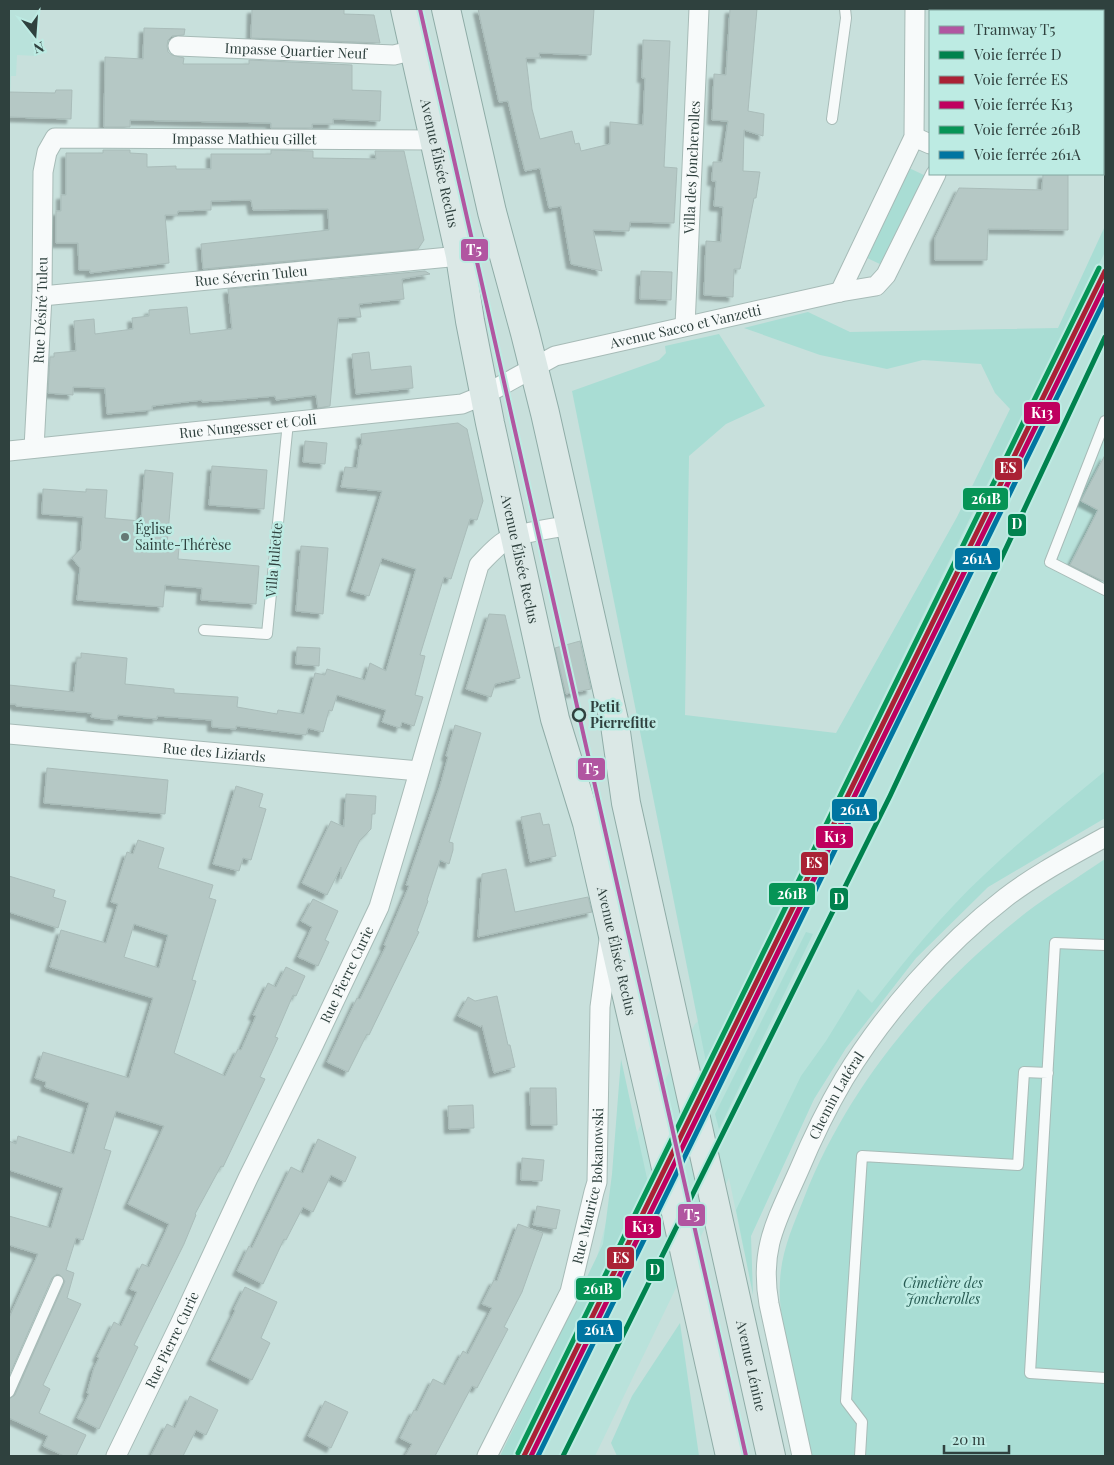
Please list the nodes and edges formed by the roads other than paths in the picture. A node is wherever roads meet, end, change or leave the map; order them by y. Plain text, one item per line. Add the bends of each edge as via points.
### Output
1 (405, 9) edge
2 (446, 9) edge
3 (700, 9) edge
4 (845, 9) edge
5 (914, 9) edge
6 (178, 46) dead end
7 (414, 50) junction
8 (832, 119) dead end
9 (55, 138) joint
10 (435, 140) junction
11 (922, 140) edge
12 (936, 175) edge
13 (460, 256) junction
14 (840, 292) junction
15 (42, 296) junction
16 (685, 326) junction
17 (533, 367) junction
18 (484, 395) junction
19 (1105, 421) edge
20 (288, 422) junction
21 (34, 448) junction
22 (9, 451) edge
23 (570, 525) junction
24 (514, 536) junction
25 (1105, 590) edge
26 (204, 630) dead end
27 (9, 734) edge
28 (419, 771) junction
29 (1105, 837) edge
30 (611, 924) junction
31 (1105, 945) edge
32 (1048, 1073) junction
33 (58, 1281) dead end
34 (1105, 1378) edge
35 (9, 1392) edge
36 (116, 1456) edge
37 (487, 1456) edge
38 (730, 1456) edge
39 (772, 1456) edge
40 (802, 1456) edge
41 (860, 1456) edge

1 - 7 main road, Avenue Élisée Reclus
2 - 17 main road via 492,212
3 - 16 street, Villa des Joncherolles
4 - 8 lane
5 - 11 street
6 - 7 street, Impasse Quartier Neuf via 394,55
7 - 10 main road, Avenue Élisée Reclus
9 - 10 street, Impasse Mathieu Gillet
9 - 15 street, Rue Désiré Tuleu via 47,152 43,172
10 - 13 main road, Avenue Élisée Reclus
11 - 14 street
12 - 14 street, Avenue Sacco et Vanzetti via 886,275 876,286
13 - 15 street, Rue Séverin Tuleu
13 - 18 main road, Avenue Élisée Reclus
14 - 16 street, Avenue Sacco et Vanzetti
15 - 21 street, Rue Désiré Tuleu
16 - 17 street, Avenue Sacco et Vanzetti via 555,356
17 - 18 street, Avenue Sacco et Vanzetti
17 - 23 main road
18 - 20 street, Rue Nungesser et Coli via 462,404
18 - 24 main road, Avenue Élisée Reclus
19 - 25 lane via 1050,562
20 - 21 street, Rue Nungesser et Coli
20 - 26 lane, Villa Juliette via 267,634
21 - 22 street, Rue Nungesser et Coli
23 - 24 street, Rue Pierre Curie
23 - 39 main road, Avenue Lénine via 615,725 626,803
24 - 28 street, Rue Pierre Curie via 504,541 479,565
24 - 30 main road, Avenue Élisée Reclus via 554,719 588,823
27 - 28 street, Rue des Liziards
28 - 36 street, Rue Pierre Curie via 379,907
29 - 40 street, Chemin Latéral via 1006,897 948,948 903,997 858,1057 823,1118 770,1235 766,1258 768,1304
30 - 37 street, Rue Maurice Bokanowski via 600,1007 597,1182 570,1292
30 - 38 main road, Avenue Élisée Reclus
31 - 32 lane via 1055,943
32 - 34 lane via 1030,1373
32 - 41 lane via 1024,1072 1018,1165 862,1156 846,1401 862,1422
33 - 35 lane

